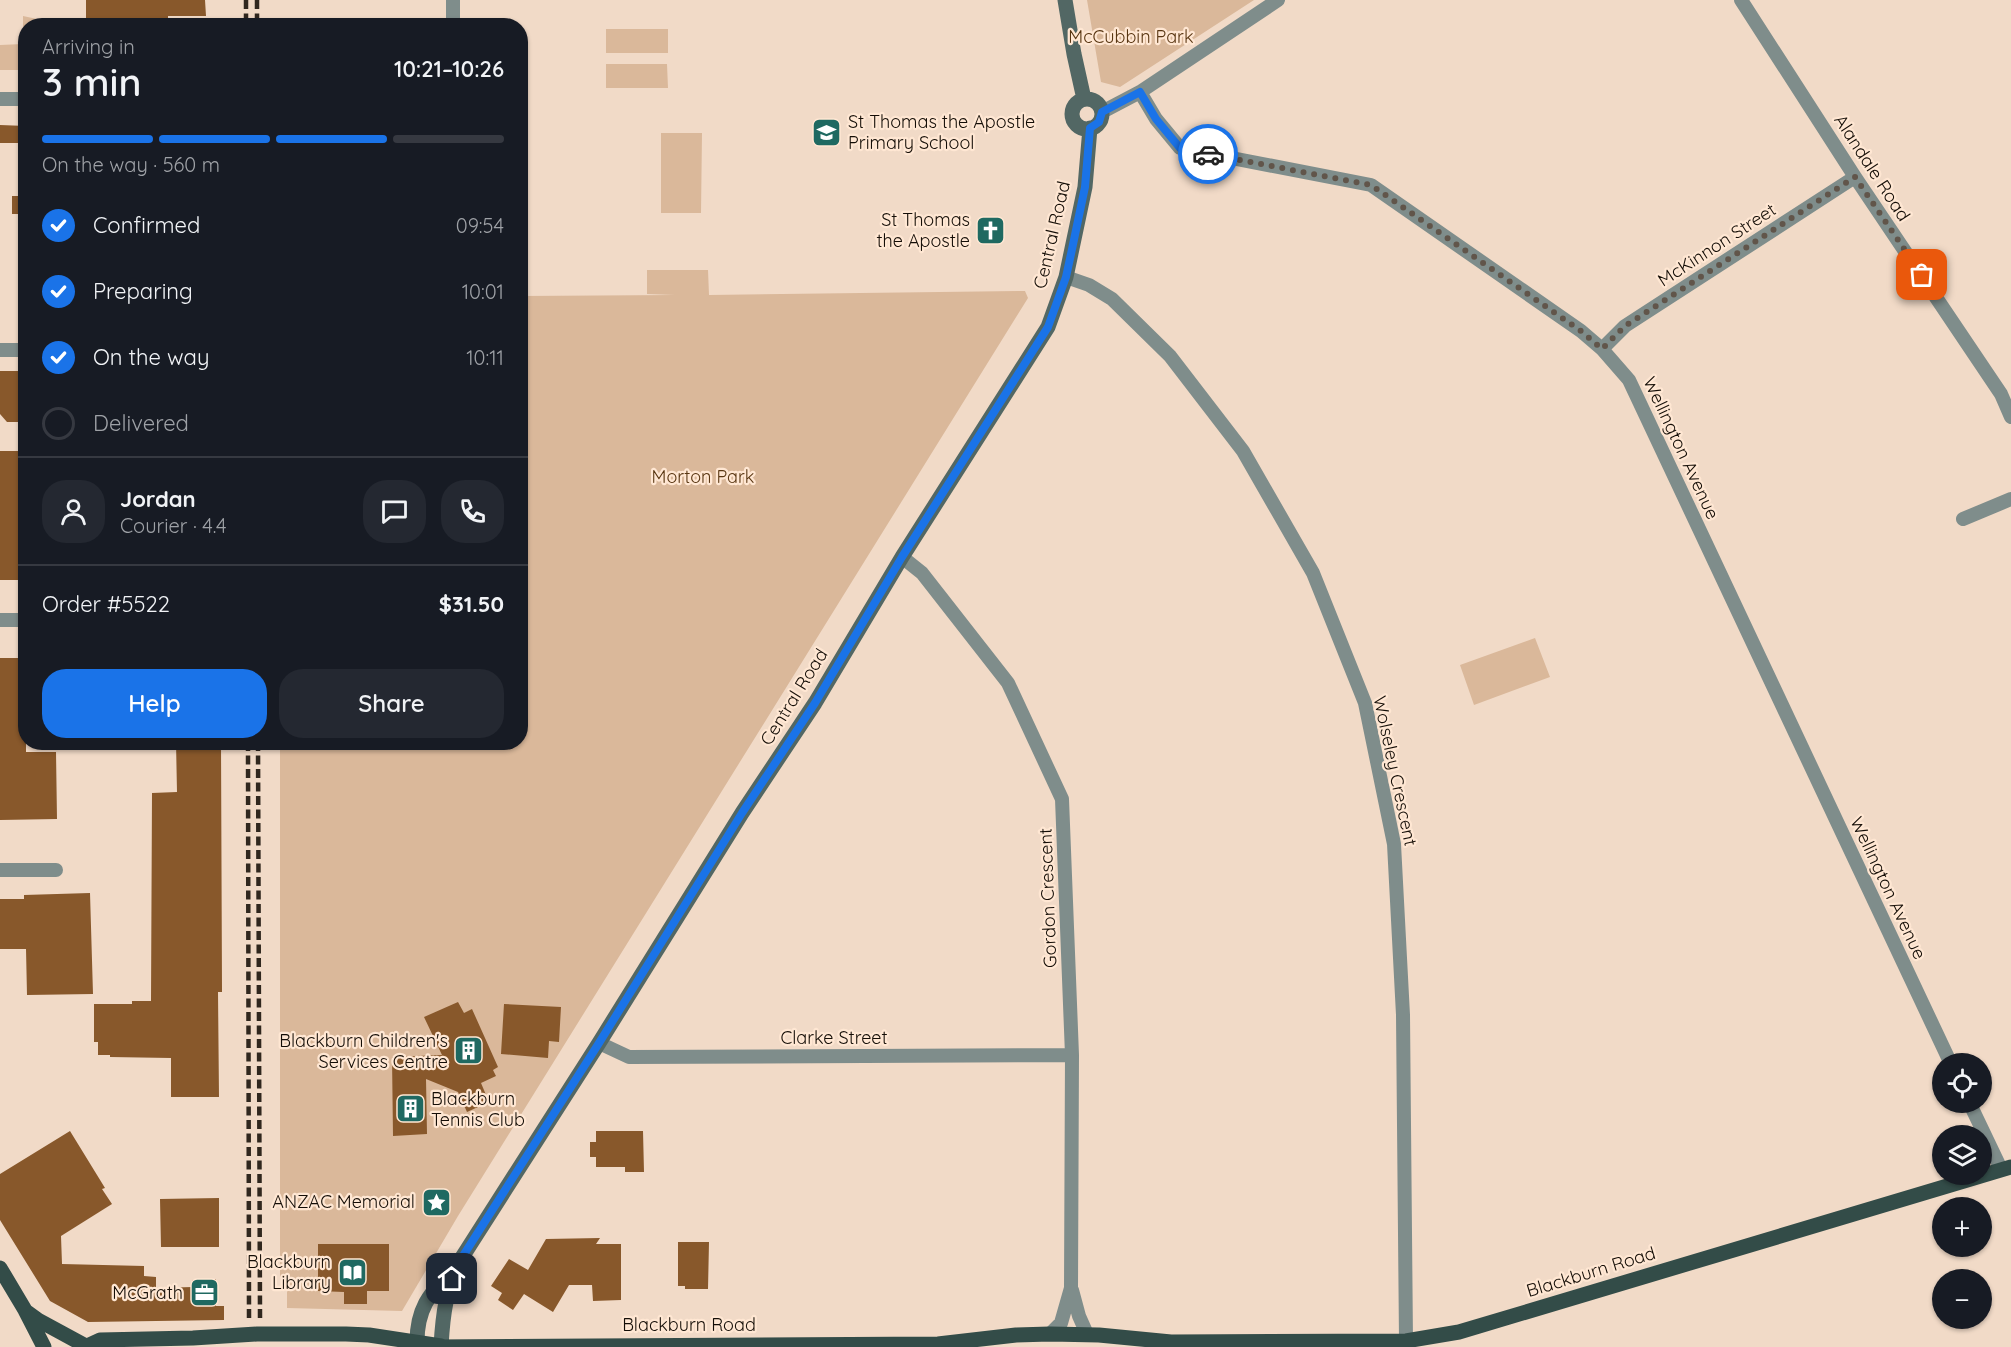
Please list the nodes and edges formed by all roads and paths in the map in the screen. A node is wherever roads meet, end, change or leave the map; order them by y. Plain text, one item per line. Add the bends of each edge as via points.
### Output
1 (453, 0) edge
2 (1065, 0) edge
3 (1278, 0) edge
4 (1741, 0) edge
5 (453, 18) edge
6 (1140, 92) junction
7 (0, 99) edge
8 (18, 99) edge
9 (1084, 99) junction
10 (1102, 112) junction
11 (1090, 128) junction
12 (1855, 177) junction
13 (1066, 277) junction
14 (1602, 349) junction
15 (0, 350) edge
16 (18, 350) edge
17 (2011, 417) edge
18 (2011, 499) edge
19 (1963, 519) dead end
20 (902, 557) junction
21 (0, 620) edge
22 (18, 620) edge
23 (0, 870) edge
24 (56, 870) dead end
25 (599, 1043) junction
26 (1946, 1053) edge
27 (1072, 1055) junction
28 (1975, 1113) edge
29 (2006, 1168) edge
30 (461, 1259) junction
31 (0, 1268) edge
32 (1071, 1288) junction
33 (25, 1310) junction
34 (1050, 1334) junction
35 (1088, 1340) edge
36 (309, 1341) edge
37 (1406, 1341) junction
38 (1171, 1342) junction
39 (420, 1344) edge
40 (938, 1344) junction
41 (438, 1346) edge
42 (44, 1347) edge
43 (84, 1347) edge
44 (965, 1347) edge
45 (1131, 1347) edge

1 - 5 street
2 - 9 street
3 - 6 street
4 - 12 street, Alandale Road
6 - 10 street
6 - 14 street, Wellington Avenue via 1180,148 1371,185
7 - 8 street
9 - 10 street via 1095,102
9 - 11 street via 1075,104 1072,114 1076,124
10 - 11 street via 1099,122
11 - 13 street, Central Road via 1085,187
12 - 14 street, McKinnon Street via 1625,326
12 - 17 street, Alandale Road via 2001,394
13 - 20 street, Central Road via 1048,327
13 - 37 street, Wolseley Crescent via 1112,299 1170,356 1243,451 1313,573 1365,703 1394,844 1403,1015
14 - 26 street, Wellington Avenue via 1629,380
15 - 16 street
18 - 19 street
20 - 25 street, Central Road via 815,703
20 - 27 street, Gordon Crescent via 922,573 1008,683 1062,799
21 - 22 street
23 - 24 street
25 - 27 street, Clarke Street via 629,1057
25 - 30 street, Central Road
27 - 32 street, Gordon Crescent
28 - 29 street
29 - 37 main road, Blackburn Road via 1459,1332
30 - 39 street, Central Road via 422,1309 418,1321
30 - 41 street, Central Road via 446,1295
31 - 33 main road
32 - 34 street, Gordon Crescent via 1061,1323
32 - 35 street, Gordon Crescent
33 - 42 main road
33 - 43 main road
34 - 35 main road, Blackburn Road
34 - 40 main road, Blackburn Road
35 - 38 main road, Blackburn Road
36 - 39 main road, Blackburn Road via 369,1335
36 - 43 main road, Blackburn Road via 246,1335 100,1340
37 - 38 main road, Blackburn Road
38 - 45 main road, Blackburn Road
39 - 41 main road, Blackburn Road
40 - 41 main road, Blackburn Road
40 - 44 main road, Blackburn Road

